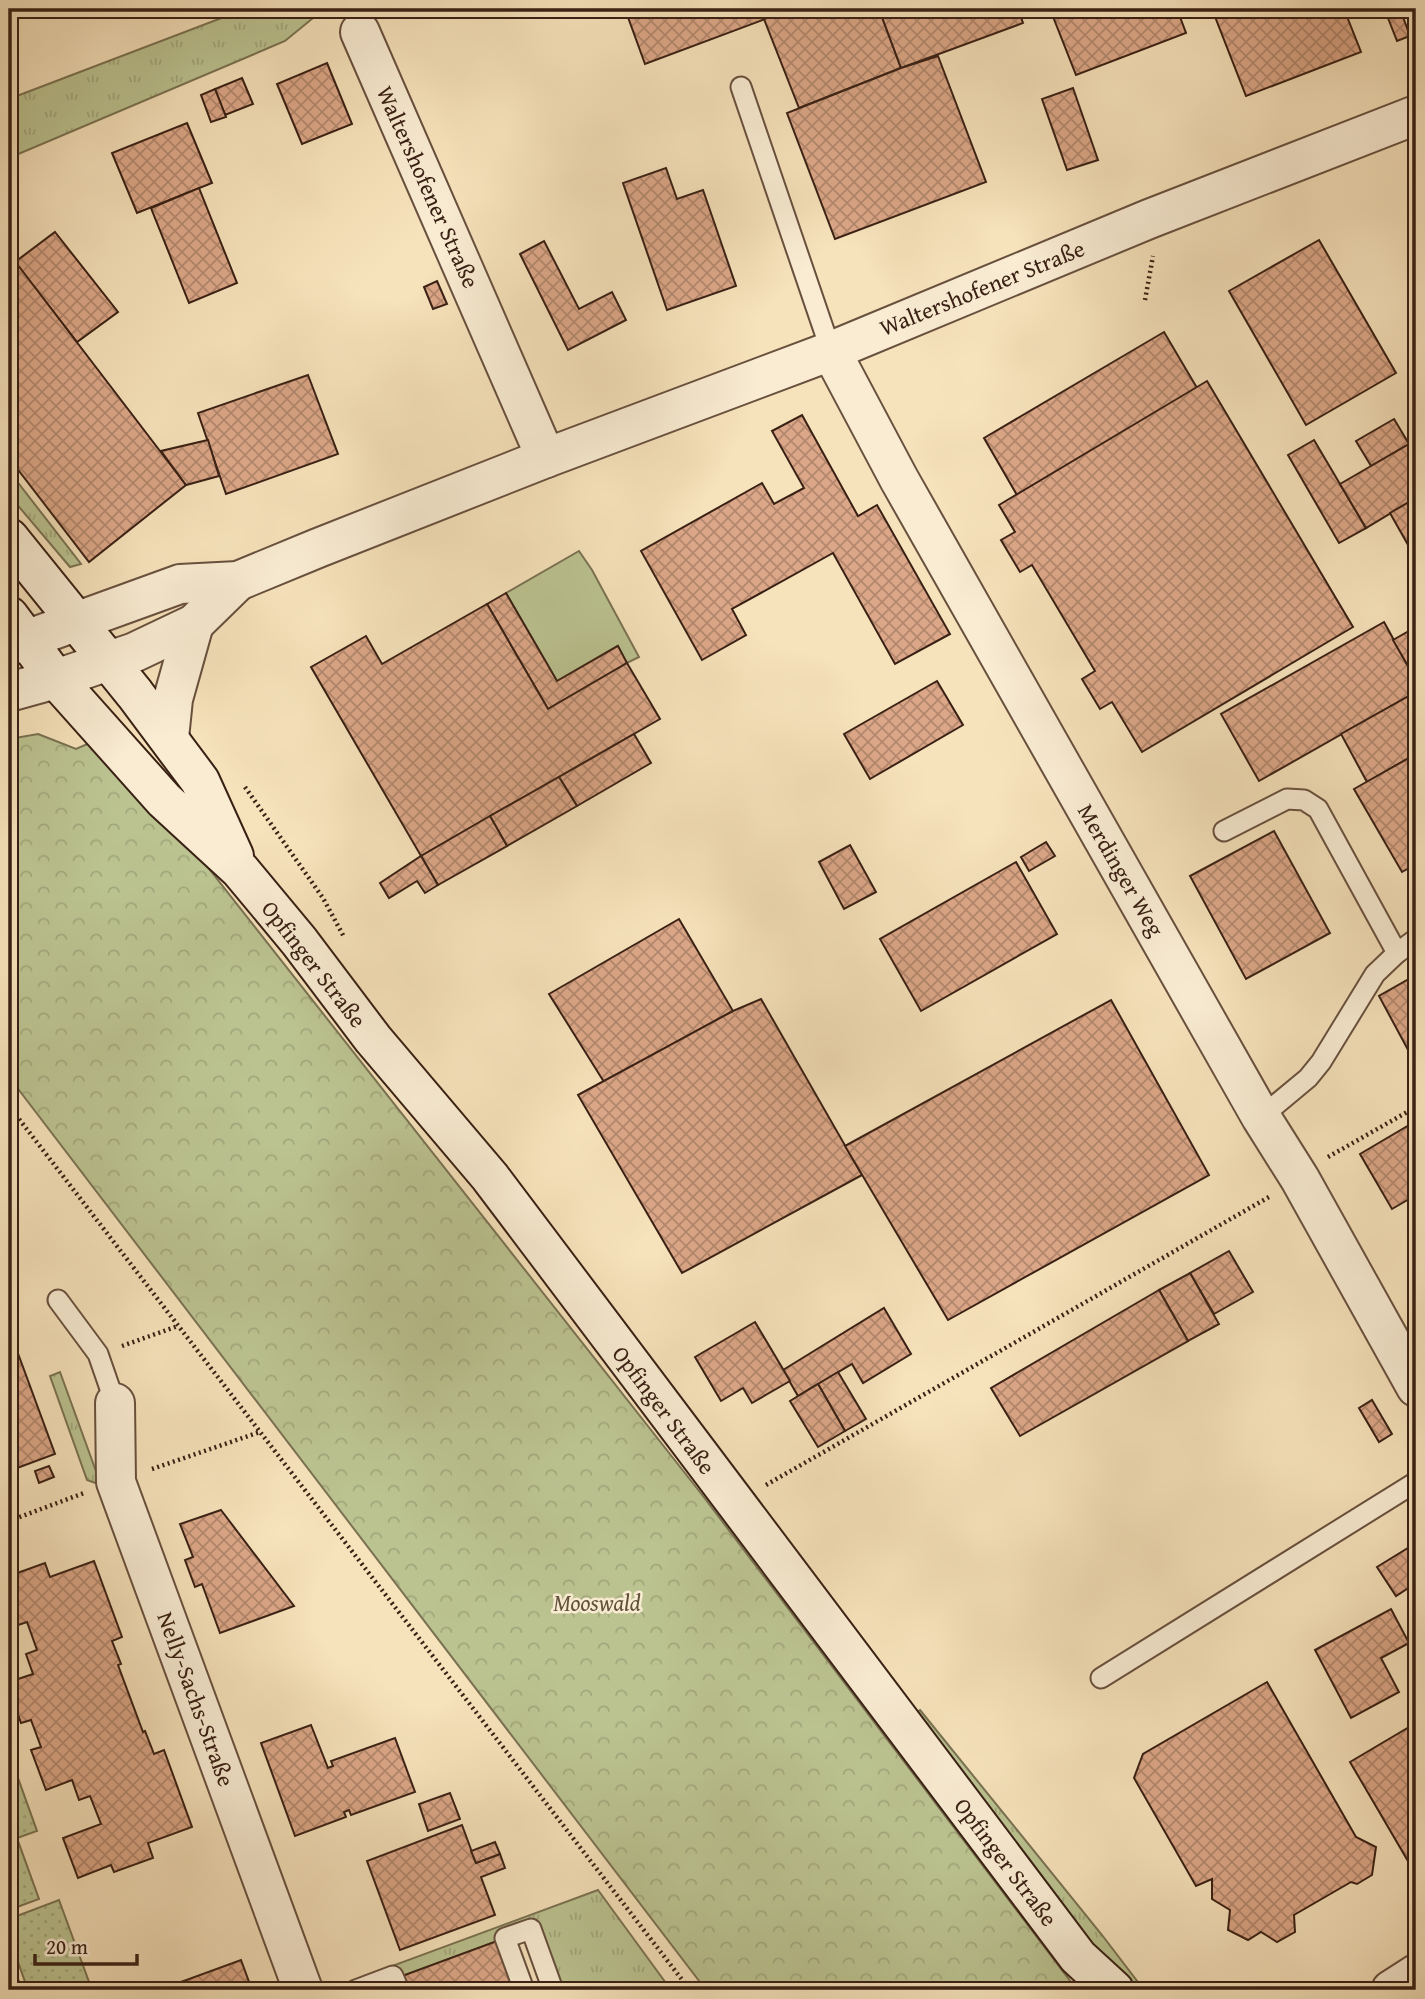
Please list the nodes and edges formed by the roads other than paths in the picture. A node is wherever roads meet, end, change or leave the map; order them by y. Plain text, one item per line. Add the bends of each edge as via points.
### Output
1 (360, 32) dead end
2 (741, 87) dead end
3 (1416, 115) edge
4 (831, 351) junction
5 (546, 458) junction
6 (9, 538) edge
7 (238, 581) junction
8 (77, 622) junction
9 (194, 624) junction
10 (14, 634) edge
11 (108, 662) junction
12 (56, 679) junction
13 (9, 692) edge
14 (169, 738) junction
15 (1224, 831) dead end
16 (240, 870) junction
17 (1416, 939) edge
18 (1397, 953) junction
19 (1261, 1117) junction
20 (58, 1300) dead end
21 (1416, 1387) edge
22 (115, 1403) joint
23 (1416, 1482) edge
24 (1101, 1678) dead end
25 (1086, 1974) edge
26 (1416, 1974) edge
27 (303, 1990) edge
28 (356, 1990) edge
29 (399, 1990) edge
30 (524, 1990) edge
31 (553, 1990) edge
32 (1114, 1990) edge
33 (1391, 1990) edge

1 - 5 street, Waltershofener Straße
2 - 4 lane
3 - 4 street, Waltershofener Straße
4 - 5 street, Waltershofener Straße
4 - 19 street, Merdinger Weg
5 - 7 street, Waltershofener Straße
6 - 8 street, Opfinger Straße
7 - 8 street, Waltershofener Straße via 180,584
7 - 9 street, Waltershofener Straße
8 - 10 street, Waltershofener Straße
8 - 11 street, Opfinger Straße
9 - 11 street, Waltershofener Straße
9 - 14 street via 173,699
10 - 12 street, Opfinger Straße
11 - 12 street, Waltershofener Straße
11 - 14 street, Opfinger Straße
12 - 13 street, Waltershofener Straße
12 - 16 street, Opfinger Straße via 164,800
14 - 16 street, Opfinger Straße via 200,781
15 - 18 lane via 1287,799 1304,800 1318,809
16 - 25 street, Opfinger Straße via 373,1039 490,1177
17 - 18 lane
18 - 19 lane via 1375,974 1308,1078
19 - 21 street, Merdinger Weg
20 - 22 lane via 98,1354
22 - 27 street, Nelly-Sachs-Straße via 116,1482
23 - 24 lane
25 - 32 street, Opfinger Straße
26 - 33 street
28 - 29 lane via 393,1976
30 - 31 lane via 505,1938 531,1929

